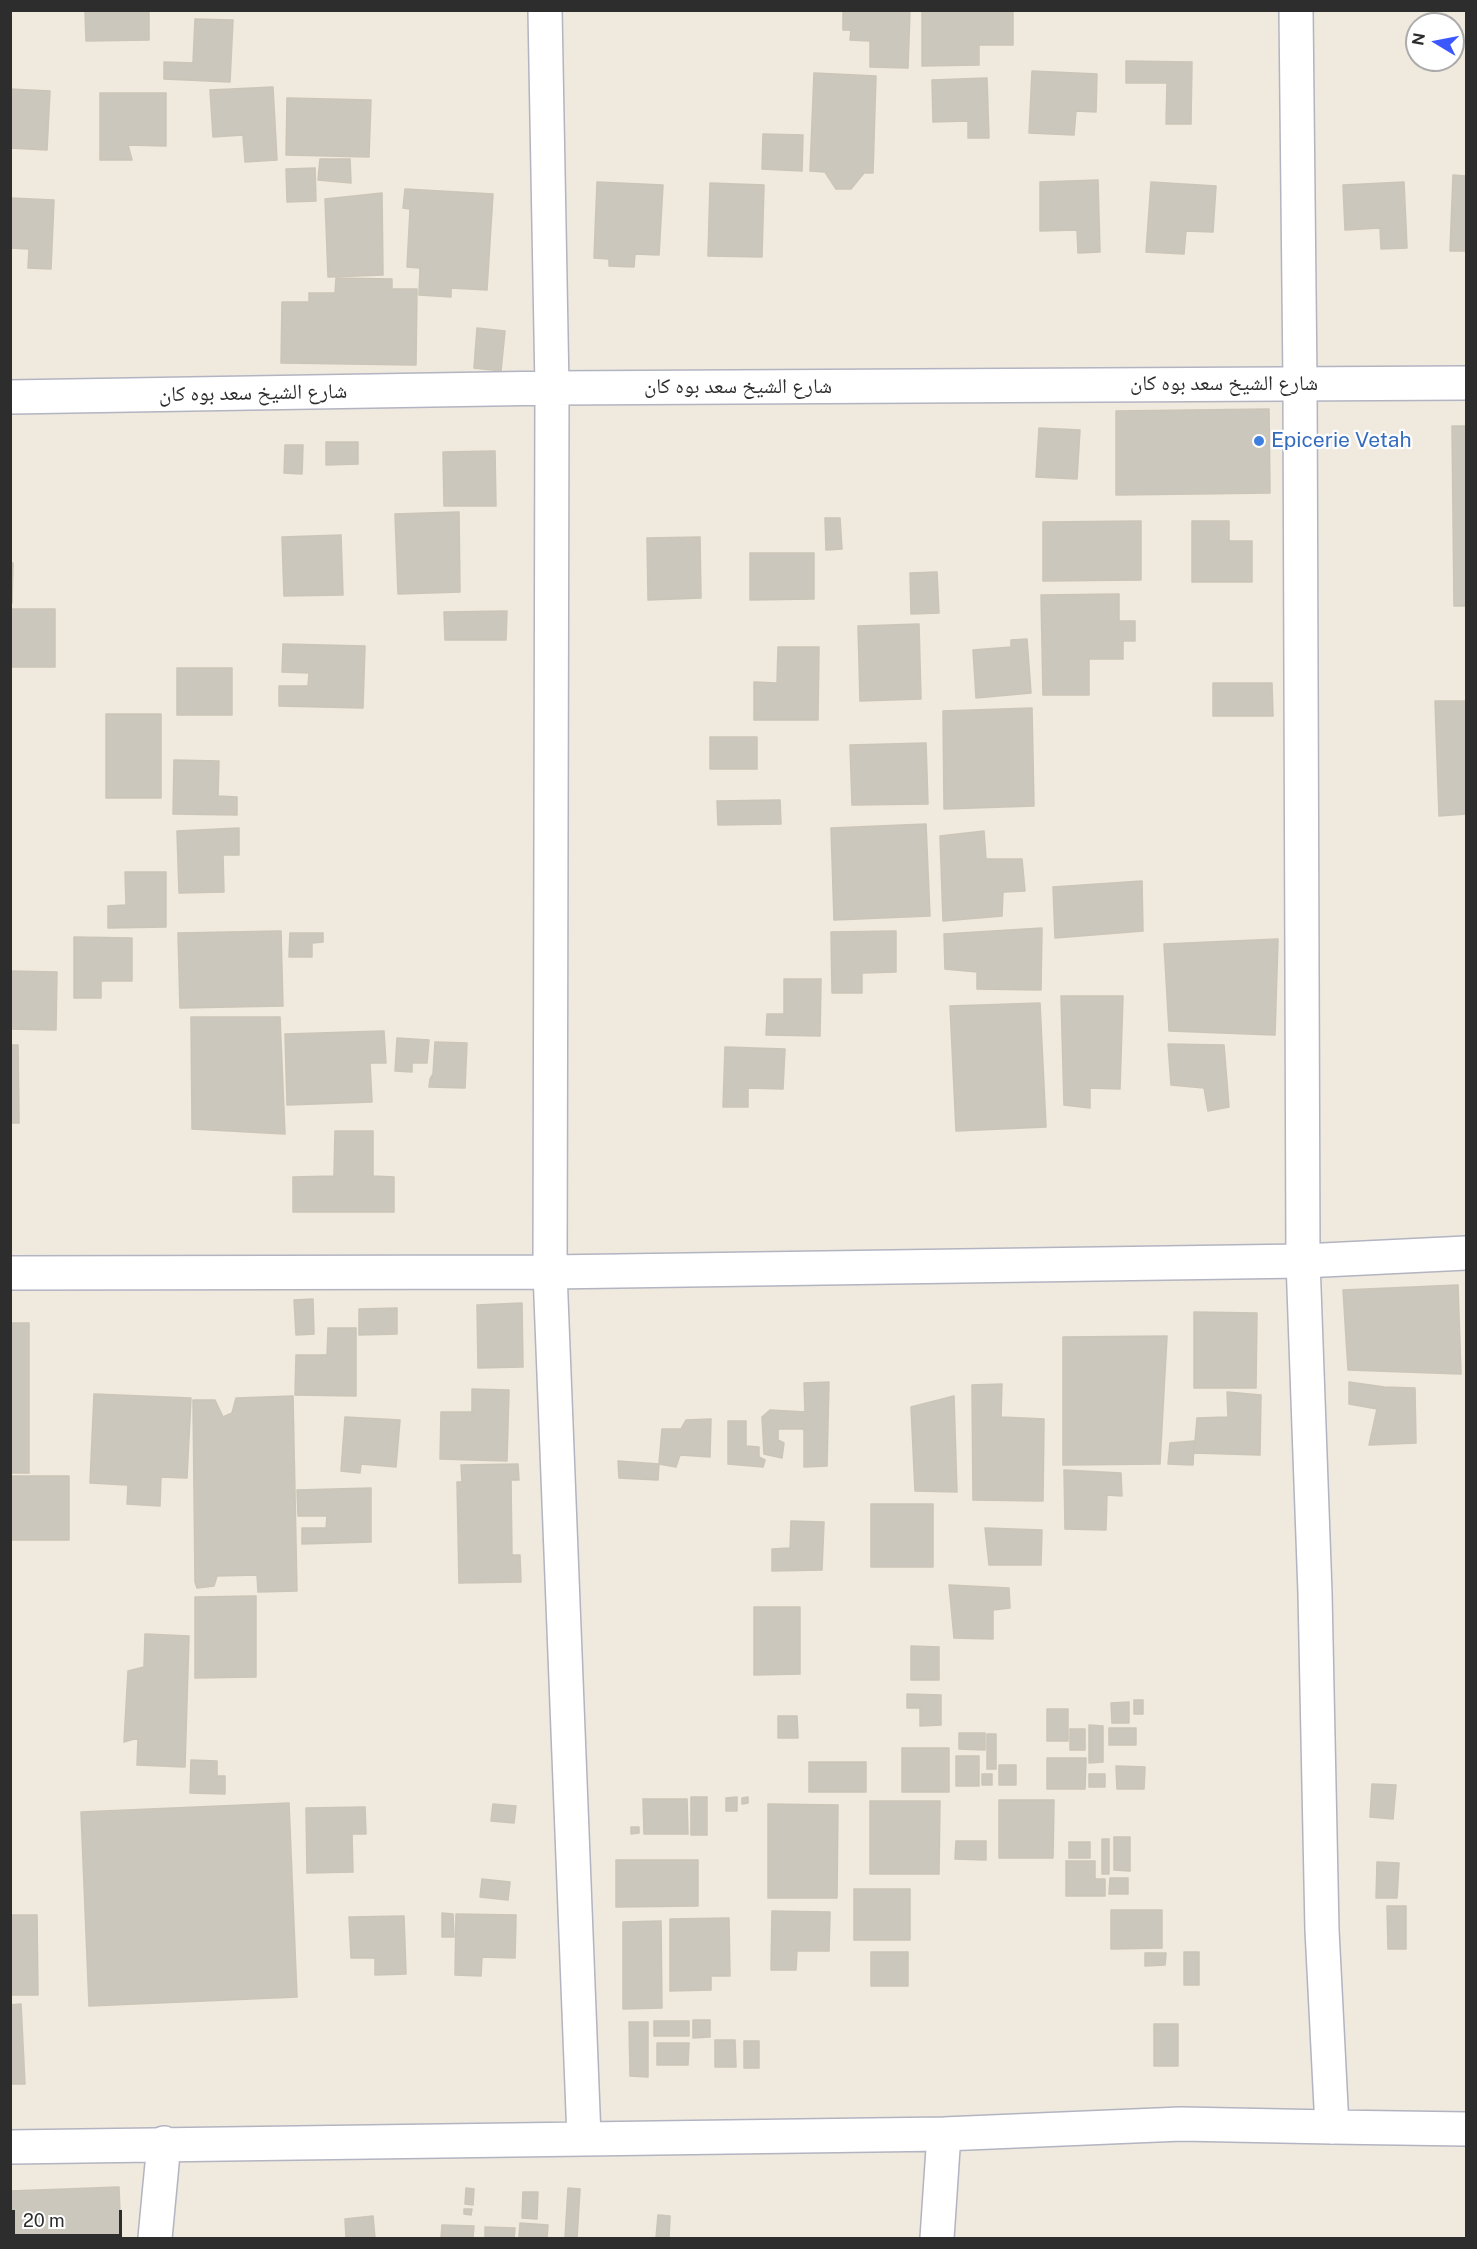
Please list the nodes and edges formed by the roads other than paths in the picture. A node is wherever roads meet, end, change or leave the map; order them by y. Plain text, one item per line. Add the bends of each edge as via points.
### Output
1 (544, 10) edge
2 (1296, 10) edge
3 (1300, 383) junction
4 (1467, 383) edge
5 (552, 388) junction
6 (10, 397) edge
7 (1467, 1253) edge
8 (1303, 1261) junction
9 (550, 1272) junction
10 (10, 1273) edge
11 (1332, 2127) junction
12 (1467, 2129) edge
13 (944, 2134) junction
14 (584, 2138) junction
15 (164, 2143) junction
16 (10, 2146) edge
17 (155, 2238) edge
18 (937, 2238) edge

1 - 5 street
2 - 3 street
3 - 4 street, شارع الشيخ سعد بوه كان
3 - 5 street, شارع الشيخ سعد بوه كان
3 - 8 street
5 - 6 street, شارع الشيخ سعد بوه كان
5 - 9 street
7 - 8 street
8 - 9 street
8 - 11 street via 1322,1930
9 - 10 street
9 - 14 street
11 - 12 street
11 - 13 street via 1181,2124
13 - 14 street
13 - 18 street
14 - 15 street
15 - 16 street
15 - 17 street

